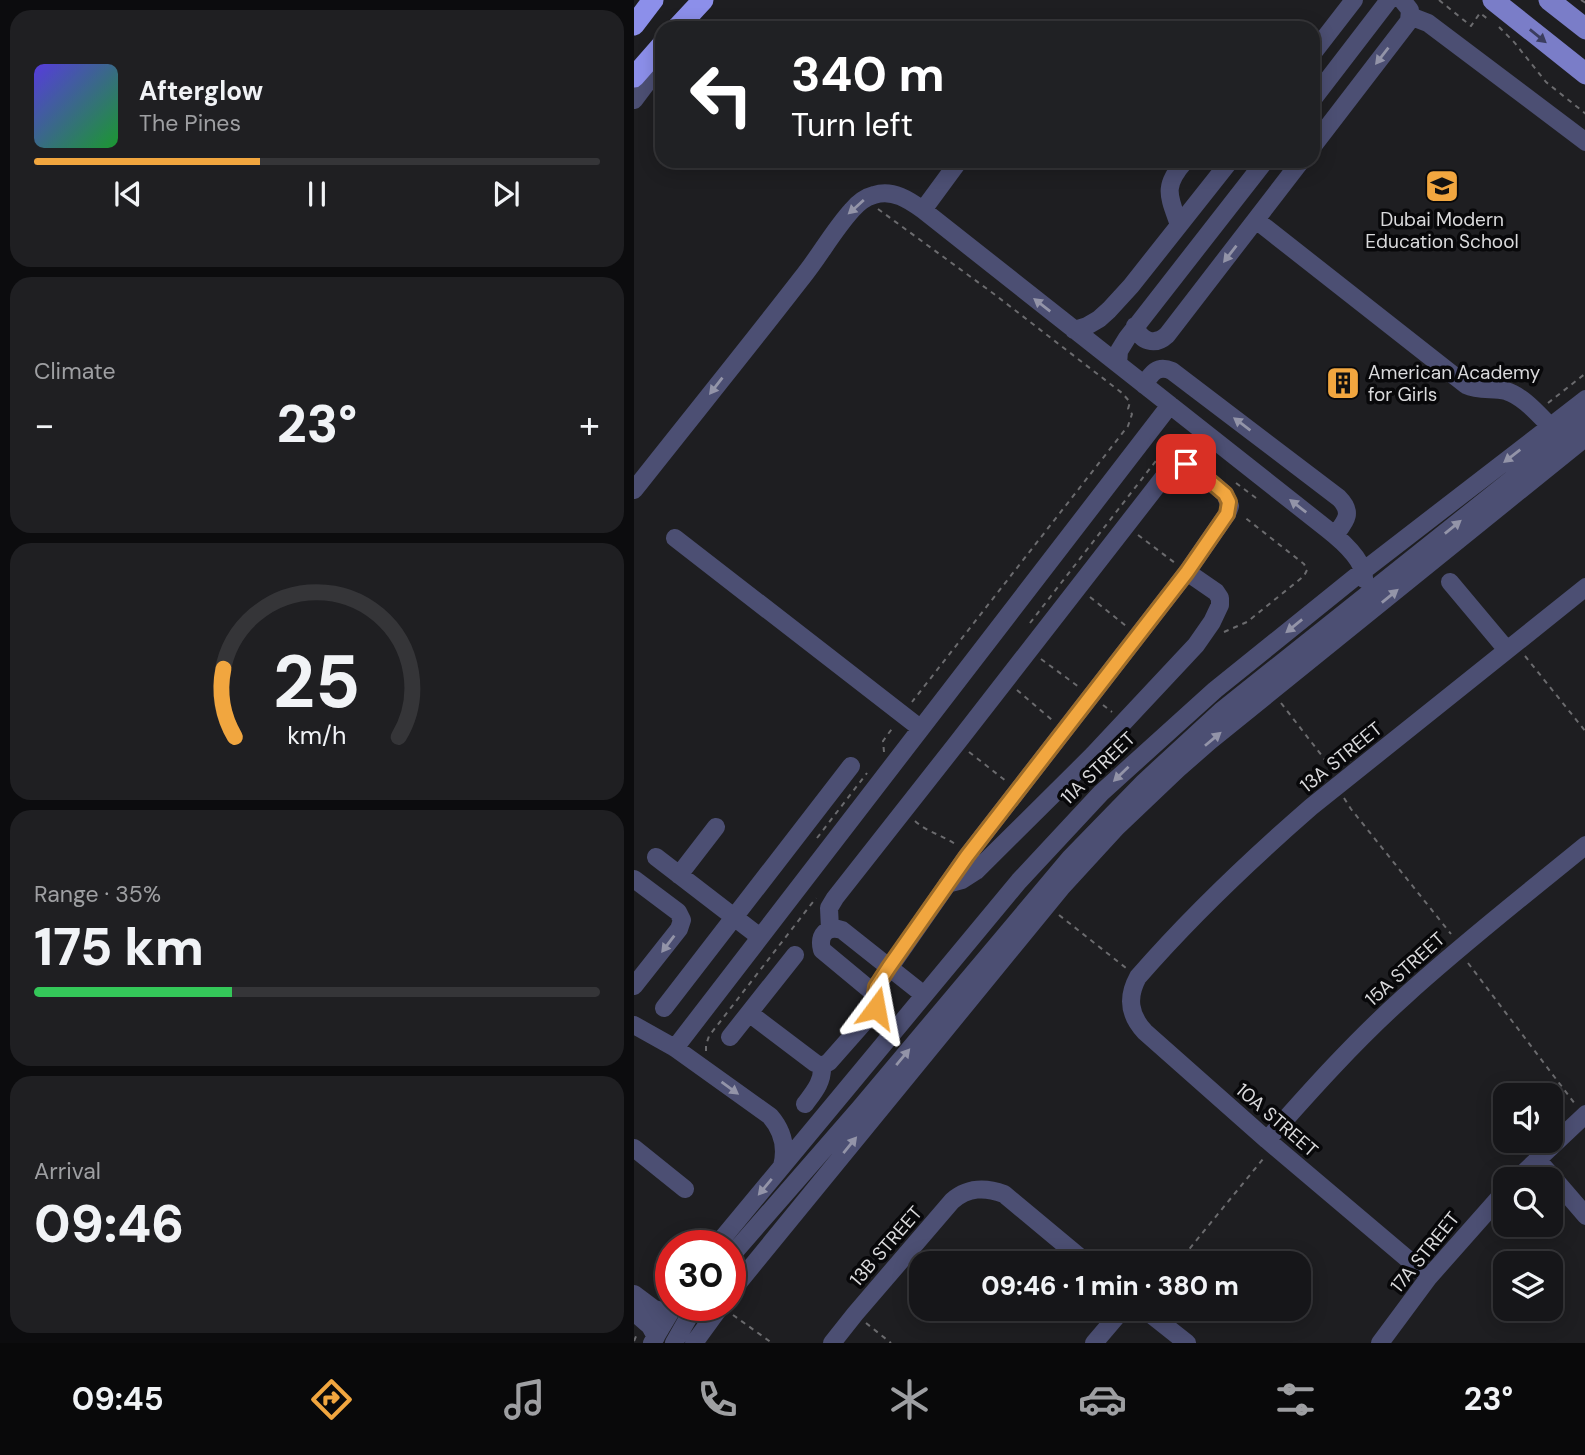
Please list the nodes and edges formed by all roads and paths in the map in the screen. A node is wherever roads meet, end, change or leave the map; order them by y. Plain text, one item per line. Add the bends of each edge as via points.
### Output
1 (653, 0) edge
2 (703, 0) edge
3 (1354, 0) edge
4 (1389, 0) edge
5 (1438, 0) edge
6 (1549, 0) edge
7 (1581, 0) edge
8 (1585, 3) edge
9 (1406, 8) edge
10 (1492, 10) edge
11 (684, 21) edge
12 (634, 25) edge
13 (1499, 27) dead end
14 (1585, 29) edge
15 (1320, 44) edge
16 (655, 54) edge
17 (655, 69) edge
18 (1585, 74) edge
19 (634, 77) edge
20 (1320, 90) edge
21 (634, 100) edge
22 (1585, 114) edge
23 (1320, 137) edge
24 (1585, 142) edge
25 (954, 168) edge
26 (1180, 168) edge
27 (1224, 168) edge
28 (1248, 168) edge
29 (1257, 168) edge
30 (1296, 168) edge
31 (1250, 179) junction
32 (873, 206) dead end
33 (1227, 209) junction
34 (923, 211) junction
35 (1254, 223) junction
36 (1179, 225) junction
37 (1130, 286) junction
38 (1153, 303) junction
39 (1135, 326) junction
40 (1074, 330) junction
41 (1118, 364) junction
42 (1585, 373) edge
43 (1144, 385) junction
44 (1585, 399) edge
45 (1170, 405) junction
46 (1536, 412) junction
47 (1585, 420) edge
48 (1550, 426) junction
49 (1585, 437) edge
50 (634, 490) edge
51 (1229, 510) junction
52 (1126, 526) junction
53 (1335, 535) junction
54 (675, 538) dead end
55 (1364, 570) junction
56 (1187, 572) junction
57 (1450, 582) dead end
58 (1078, 587) junction
59 (1585, 587) edge
60 (1224, 632) dead end
61 (1138, 636) junction
62 (1314, 637) junction
63 (1511, 647) junction
64 (1029, 650) junction
65 (1006, 681) junction
66 (1272, 691) junction
67 (1091, 696) junction
68 (903, 715) junction
69 (1124, 721) junction
70 (920, 728) junction
71 (1064, 731) junction
72 (1585, 732) edge
73 (957, 743) junction
74 (885, 754) dead end
75 (850, 766) dead end
76 (869, 771) dead end
77 (1340, 785) junction
78 (1018, 791) junction
79 (904, 811) junction
80 (716, 827) dead end
81 (814, 841) dead end
82 (1585, 845) edge
83 (967, 856) junction
84 (656, 857) dead end
85 (679, 875) junction
86 (634, 879) edge
87 (947, 884) junction
88 (1046, 905) junction
89 (990, 916) junction
90 (734, 917) junction
91 (830, 929) junction
92 (760, 937) junction
93 (1459, 949) junction
94 (796, 955) dead end
95 (997, 965) junction
96 (889, 967) junction
97 (975, 970) junction
98 (1138, 978) junction
99 (634, 986) edge
100 (875, 994) junction
101 (924, 995) junction
102 (664, 1008) dead end
103 (749, 1013) junction
104 (634, 1025) edge
105 (730, 1037) dead end
106 (675, 1048) junction
107 (822, 1066) junction
108 (804, 1104) dead end
109 (860, 1108) junction
110 (1585, 1115) edge
111 (821, 1119) junction
112 (1270, 1143) junction
113 (634, 1148) edge
114 (1537, 1159) junction
115 (782, 1166) junction
116 (1529, 1167) edge
117 (685, 1189) dead end
118 (781, 1199) junction
119 (1493, 1205) edge
120 (1585, 1216) edge
121 (729, 1230) edge
122 (746, 1239) edge
123 (909, 1251) edge
124 (909, 1251) edge
125 (1072, 1251) edge
126 (1187, 1251) edge
127 (746, 1273) edge
128 (1429, 1277) junction
129 (634, 1294) edge
130 (655, 1308) edge
131 (634, 1312) edge
132 (855, 1314) junction
133 (665, 1321) edge
134 (686, 1321) edge
135 (709, 1321) edge
136 (741, 1321) edge
137 (1113, 1321) edge
138 (1159, 1321) edge
139 (654, 1340) edge
140 (674, 1343) edge
141 (694, 1343) edge
142 (772, 1343) edge
143 (832, 1343) edge
144 (891, 1343) edge
145 (1094, 1343) edge
146 (1186, 1343) edge
147 (1380, 1343) edge

1 - 12 highway
2 - 11 highway
3 - 15 street
4 - 20 street
5 - 10 path via 1471,26 1480,13
6 - 14 main road
7 - 8 path
9 -> 23 street via 1405,26
9 - 24 street
10 -> 18 main road
13 - 22 path via 1546,82
16 - 19 highway
17 - 21 street
25 - 34 street
26 - 36 street via 1169,187
27 - 36 street
28 - 31 street
29 - 31 street
30 - 35 street
31 - 33 street
32 - 68 path via 1122,393 1132,414 1128,426
33 - 35 street
33 - 38 street
40 -> 34 street
34 -> 50 street via 906,199 885,193 855,206
35 -> 39 street via 1162,340 1142,338
35 - 46 street via 1466,385 1510,392
36 - 37 street
37 - 38 street via 1141,300
37 - 40 street via 1099,319
38 - 39 street
39 - 41 street via 1119,351
40 - 41 street
41 - 43 street
42 - 46 path
43 - 45 street
53 -> 43 street via 1347,517 1339,498 1167,368 1155,370
44 - 48 street, 11A STREET
53 -> 45 street
45 - 70 street
46 - 48 street
62 -> 47 street
48 -> 55 street, 11A STREET
66 -> 49 street
51 - 52 street via 1225,494 1192,466 1180,464 1170,469
51 - 56 street
51 - 60 path via 1307,570 1252,618
52 - 56 path
52 - 58 street
53 - 55 street
54 - 68 street
55 - 62 street via 1361,587 1321,623
55 -> 89 street, 11A STREET via 1129,766
56 - 61 street
56 - 69 street via 1218,594 1217,612 1196,645
57 - 63 street
58 - 61 path
58 - 64 street
59 - 63 street, 13A STREET
61 - 67 street
62 - 97 street via 1221,711 1144,782 1070,858
63 - 72 path
63 - 77 street, 13A STREET
64 - 65 street
64 - 67 path
65 - 71 path
65 - 73 street
66 - 77 path
88 -> 66 street via 1147,797
67 - 69 path
67 - 71 street
68 - 70 street
68 - 74 path via 882,745
69 - 87 street via 976,871
70 - 92 street
71 - 78 street
73 - 78 path
73 - 79 street
75 - 90 street
76 - 81 path
77 - 93 path via 1347,804
77 - 98 street, 13A STREET via 1243,867
78 - 83 street
79 - 83 path
79 - 91 street via 835,898 829,908
80 - 85 street
82 - 93 street, 15A STREET
83 - 87 street
84 - 85 street
85 - 90 street
86 -> 99 street via 682,920
87 - 96 street
88 - 95 street
88 - 98 path
89 - 101 street, 11A STREET
89 - 109 street via 982,940 858,1088
90 - 92 street
90 - 102 street
91 - 96 street via 842,930
91 - 100 street via 820,940 822,950
92 - 106 street
93 - 110 path
93 - 112 street, 15A STREET via 1366,1033 1308,1093
94 - 103 street
95 - 97 street
127 -> 95 street
96 - 100 street
96 - 101 street
109 -> 97 street
98 - 112 street, 10A STREET via 1130,1006 1138,1025
100 - 107 street via 874,1011
101 - 111 street, 11A STREET
103 - 105 street
103 - 107 street
104 - 106 street
106 -> 115 street via 770,1116 784,1143
107 - 108 street via 819,1084
109 - 118 street
110 - 114 street
111 - 115 street, 11A STREET
111 - 118 street via 824,1135 798,1166
112 - 126 path
112 - 128 street, 10A STREET
113 - 117 street
114 - 116 street
114 - 120 street
115 -> 121 street, 11A STREET
118 - 122 street
119 - 128 street, 17A STREET
123 - 125 street, 13B STREET via 952,1201 980,1189 1004,1194
124 - 132 street, 13B STREET
128 - 147 street, 17A STREET
129 - 130 street
131 - 139 street via 650,1326
132 - 143 street, 13B STREET
132 - 144 path
133 - 139 street
134 - 140 street
135 - 141 street
136 - 142 path
137 - 145 street
138 - 146 street

